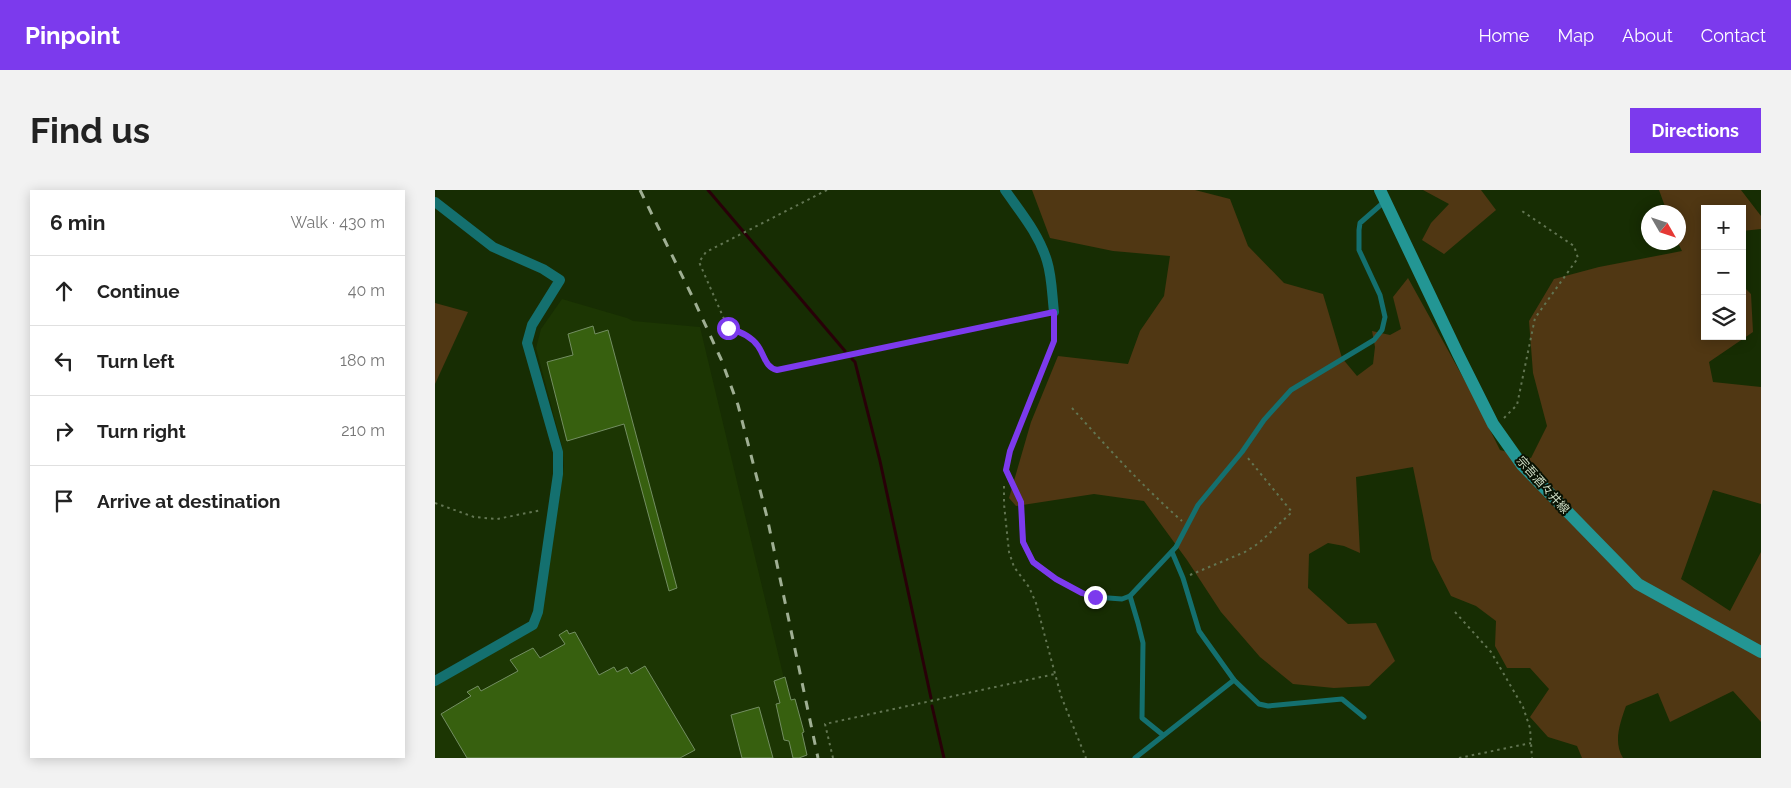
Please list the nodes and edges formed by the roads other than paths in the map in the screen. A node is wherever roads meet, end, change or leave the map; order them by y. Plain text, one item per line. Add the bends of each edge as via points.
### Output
1 (1005, 190) edge
2 (1383, 195) edge
3 (435, 202) edge
4 (1054, 312) road end
5 (1006, 470) road end
6 (1172, 552) junction
7 (1130, 596) junction
8 (1761, 652) edge
9 (1234, 680) junction
10 (435, 682) edge
11 (1364, 717) dead end
12 (1163, 735) junction
13 (1135, 758) edge

1 - 4 street via 1041,243 1048,263
2 - 6 lane via 1360,223 1359,230 1359,250 1380,295 1385,317 1382,330 1374,340 1291,390 1198,505
2 - 8 main road, 宗吾酒々井線 via 1495,427 1522,465 1638,584
3 - 10 street via 493,247 560,280 532,325 527,343 558,452 558,474 538,612 533,625
5 - 7 lane via 1021,502 1023,542 1033,562 1082,593 1122,599
6 - 7 lane
6 - 9 lane via 1199,631
7 - 12 lane via 1143,643 1142,718
9 - 11 lane via 1259,704 1268,706 1342,699
9 - 12 lane
12 - 13 lane

